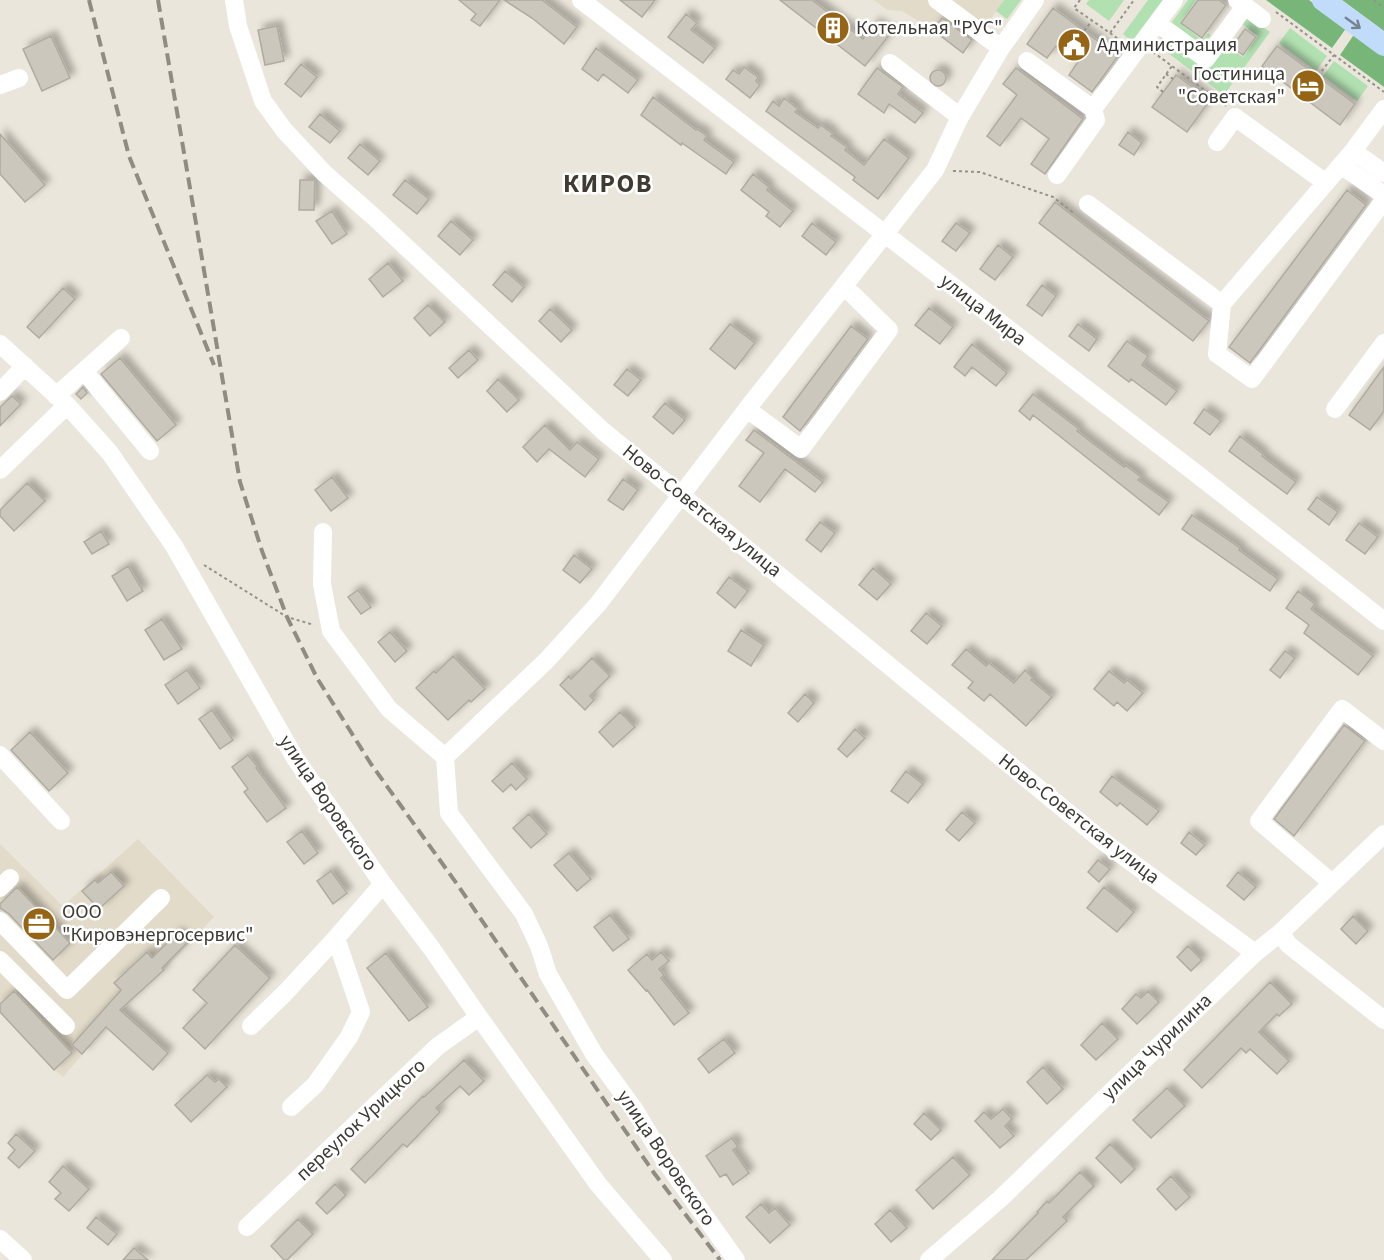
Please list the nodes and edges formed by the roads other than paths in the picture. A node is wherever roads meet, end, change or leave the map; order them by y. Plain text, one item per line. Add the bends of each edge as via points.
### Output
1 (234, 0) edge
2 (581, 0) edge
3 (937, 0) edge
4 (1035, 0) edge
5 (1174, 0) edge
6 (1323, 0) edge
7 (1241, 3) edge
8 (1265, 13) road end
9 (1157, 23) junction
10 (1384, 45) edge
11 (1001, 48) junction
12 (1027, 60) dead end
13 (890, 63) dead end
14 (19, 78) dead end
15 (0, 85) edge
16 (1384, 109) edge
17 (1093, 110) junction
18 (960, 117) junction
19 (1216, 142) dead end
20 (1347, 158) junction
21 (1384, 173) edge
22 (1057, 175) dead end
23 (1326, 183) junction
24 (1384, 195) edge
25 (1384, 200) edge
26 (1088, 204) road end
27 (884, 234) junction
28 (844, 286) junction
29 (1222, 304) junction
30 (122, 338) dead end
31 (1384, 343) edge
32 (0, 344) edge
33 (25, 366) junction
34 (84, 371) junction
35 (0, 392) edge
36 (62, 400) junction
37 (747, 409) junction
38 (1335, 409) dead end
39 (150, 451) dead end
40 (0, 470) edge
41 (681, 494) junction
42 (323, 532) dead end
43 (1384, 621) edge
44 (1384, 741) edge
45 (0, 755) edge
46 (445, 757) junction
47 (61, 820) dead end
48 (1382, 839) edge
49 (382, 884) junction
50 (1332, 884) junction
51 (161, 898) dead end
52 (0, 921) edge
53 (1280, 933) junction
54 (336, 938) junction
55 (1255, 953) junction
56 (0, 960) edge
57 (479, 1017) junction
58 (1384, 1020) edge
59 (66, 1026) dead end
60 (251, 1026) dead end
61 (291, 1107) dead end
62 (247, 1227) dead end
63 (0, 1239) edge
64 (23, 1260) edge
65 (663, 1260) edge
66 (736, 1260) edge
67 (929, 1260) edge

1 - 41 street, Ново-Советская улица via 238,26 263,101 284,130 324,173 603,430
2 - 27 street, улица Мира
3 - 11 street
4 - 11 street
5 - 9 street
6 -> 10 main road
7 - 8 street
7 - 9 street via 1206,59
9 - 17 street
11 - 18 street
12 - 17 street
13 - 18 street
14 - 15 street
16 - 20 street
17 - 22 street via 1096,120
18 - 27 street via 935,170
19 - 23 street via 1235,117
20 - 21 street
20 - 23 street
20 - 24 street
23 - 29 street
25 - 29 street via 1252,379 1217,354
26 - 29 street
27 - 28 street
27 - 43 street, улица Мира
28 - 37 street
28 - 37 street via 889,330 801,449
30 - 34 street
31 - 38 street
32 - 33 street, улица Воровского
33 - 35 street
33 - 36 street, улица Воровского
34 - 36 street
34 - 39 street
36 - 40 street
36 - 49 street, улица Воровского via 110,453 174,546 295,758
37 - 41 street
41 - 46 street via 591,612 546,661
41 - 55 street, Ново-Советская улица via 1104,842
42 - 46 street via 322,584 331,631 389,709
44 - 50 street via 1342,709 1259,821
45 - 47 street
46 - 66 street, улица Воровского via 449,813 524,914 548,975 594,1054
48 - 50 street, улица Чурилина
49 - 54 street
49 - 57 street, улица Воровского
50 - 53 street, улица Чурилина
51 - 52 street via 67,990
53 - 55 street, улица Чурилина
53 - 58 street via 1289,945
54 - 60 street
54 - 61 street via 361,1012 315,1085
55 - 67 street, улица Чурилина via 1000,1199
56 - 59 street
57 - 62 street, переулок Урицкого via 438,1046
57 - 65 street, улица Воровского via 598,1184
63 - 64 street

